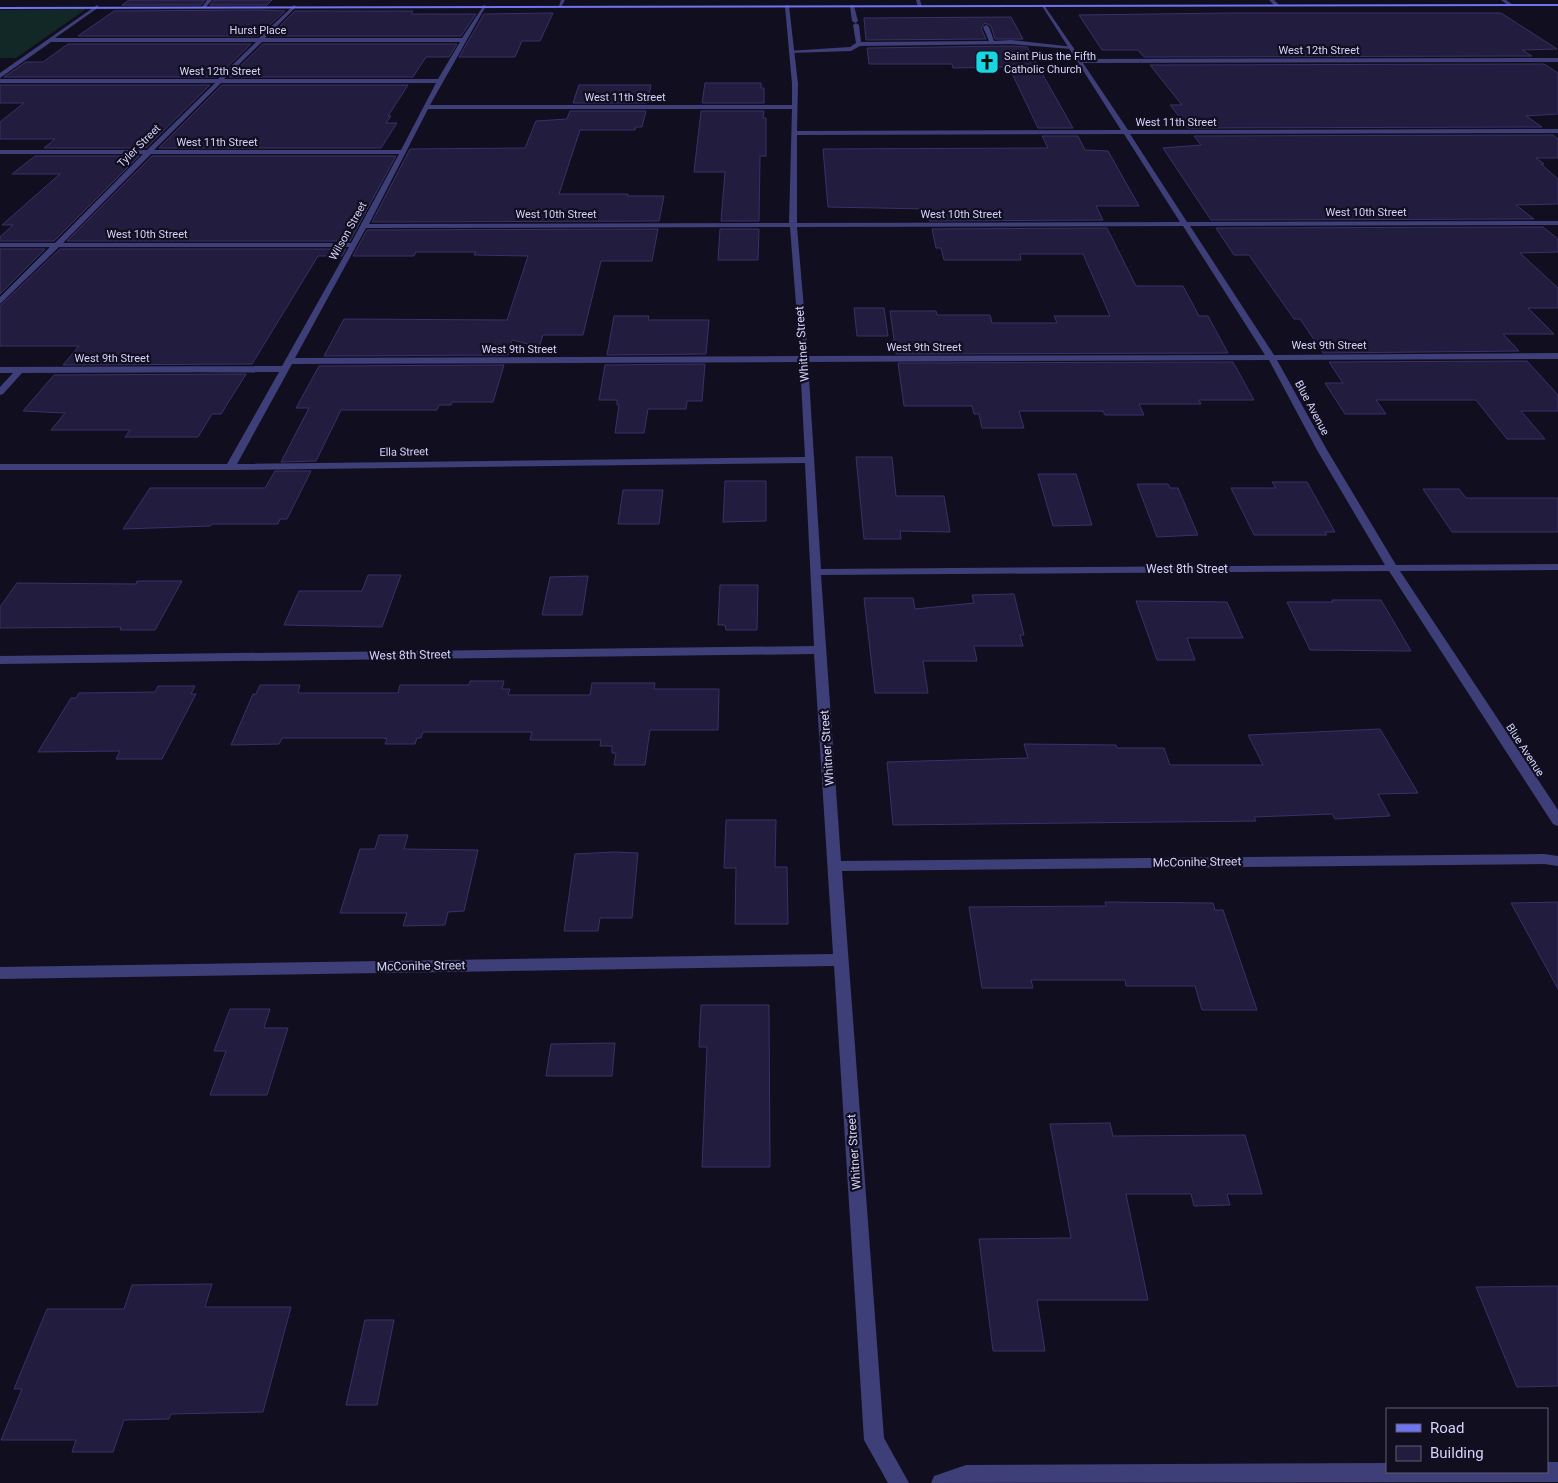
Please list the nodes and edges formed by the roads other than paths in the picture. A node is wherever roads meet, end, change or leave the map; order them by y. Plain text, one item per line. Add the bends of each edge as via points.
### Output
1 (210, 0) edge
2 (564, 0) edge
3 (1271, 0) edge
4 (1504, 0) edge
5 (919, 3) edge
6 (1277, 5) junction
7 (1511, 5) junction
8 (1558, 5) edge
9 (97, 6) junction
10 (204, 6) junction
11 (294, 6) junction
12 (484, 6) junction
13 (561, 6) junction
14 (787, 6) junction
15 (852, 6) junction
16 (1044, 6) junction
17 (0, 8) edge
18 (986, 27) dead end
19 (51, 40) junction
20 (260, 40) junction
21 (464, 40) junction
22 (992, 42) junction
23 (859, 44) junction
24 (1071, 47) junction
25 (791, 51) junction
26 (1558, 60) edge
27 (1080, 61) junction
28 (0, 76) edge
29 (0, 81) edge
30 (220, 81) junction
31 (440, 81) junction
32 (793, 107) junction
33 (427, 108) junction
34 (1558, 132) edge
35 (794, 133) junction
36 (1128, 133) junction
37 (0, 152) edge
38 (148, 152) junction
39 (403, 152) junction
40 (1558, 223) edge
41 (1186, 224) junction
42 (364, 226) junction
43 (793, 226) junction
44 (0, 245) edge
45 (56, 245) junction
46 (354, 245) junction
47 (0, 302) edge
48 (1558, 356) edge
49 (1270, 357) junction
50 (804, 359) junction
51 (287, 365) junction
52 (0, 370) edge
53 (20, 370) junction
54 (0, 392) edge
55 (808, 460) junction
56 (0, 467) edge
57 (230, 467) junction
58 (1392, 567) junction
59 (1558, 567) edge
60 (817, 572) junction
61 (820, 650) junction
62 (0, 660) edge
63 (1558, 821) edge
64 (1558, 860) edge
65 (836, 866) junction
66 (841, 960) junction
67 (0, 973) edge
68 (1386, 1473) edge
69 (899, 1483) edge
70 (941, 1483) edge

1 - 10 street
2 - 13 street
3 - 6 street
4 - 7 street
5 - 15 street
5 - 16 street
6 - 7 street
6 - 16 street
7 - 8 street
9 - 10 street
9 - 17 street
9 - 19 street
10 - 11 street
11 - 12 street
11 - 20 street, Tyler Street
12 - 13 street
12 - 21 street, Wilson Street
13 - 14 street
14 - 15 street
14 - 25 street, Whitner Street
15 - 23 street
16 - 24 street, Blue Avenue
18 - 22 street
19 - 20 street, Hurst Place
19 - 28 street
20 - 21 street, Hurst Place
20 - 30 street, Tyler Street
21 - 31 street, Wilson Street
22 - 23 street
22 - 24 street
23 - 25 street via 851,49
24 - 27 street, Blue Avenue
25 - 32 street, Whitner Street via 795,84
26 - 27 street, West 12th Street
27 - 36 street, Blue Avenue
29 - 30 street, West 12th Street
30 - 31 street, West 12th Street
30 - 38 street, Tyler Street
31 - 33 street, Wilson Street
32 - 33 street, West 11th Street
32 - 35 street, Whitner Street
33 - 39 street, Wilson Street
34 - 36 street, West 11th Street
35 - 36 street, West 11th Street
35 - 43 street, Whitner Street
36 - 41 street, Blue Avenue
37 - 38 street, West 11th Street
38 - 39 street, West 11th Street
38 - 45 street, Tyler Street
39 - 42 street, Wilson Street
40 - 41 street, West 10th Street
41 - 43 street, West 10th Street
41 - 49 street, Blue Avenue
42 - 43 street, West 10th Street
42 - 46 street, Wilson Street
43 - 50 street, Whitner Street
44 - 45 street, West 10th Street
45 - 46 street, West 10th Street
45 - 47 street, Tyler Street
46 - 51 street, Wilson Street
48 - 49 street, West 9th Street
49 - 50 street, West 9th Street
49 - 58 street, Blue Avenue
50 - 51 street, West 9th Street
50 - 55 street, Whitner Street
51 - 53 street, West 9th Street
51 - 57 street, Wilson Street
52 - 53 street, West 9th Street
53 - 54 street
55 - 57 street, Ella Street
55 - 60 street, Whitner Street
56 - 57 street, Ella Street
58 - 59 street, West 8th Street
58 - 60 street, West 8th Street
58 - 63 street, Blue Avenue
60 - 61 street, Whitner Street
61 - 62 street, West 8th Street
61 - 65 street, Whitner Street
64 - 65 street, McConihe Street
65 - 66 street, Whitner Street
66 - 67 street, McConihe Street
66 - 69 street, Whitner Street via 874,1440
68 - 70 street via 966,1475

